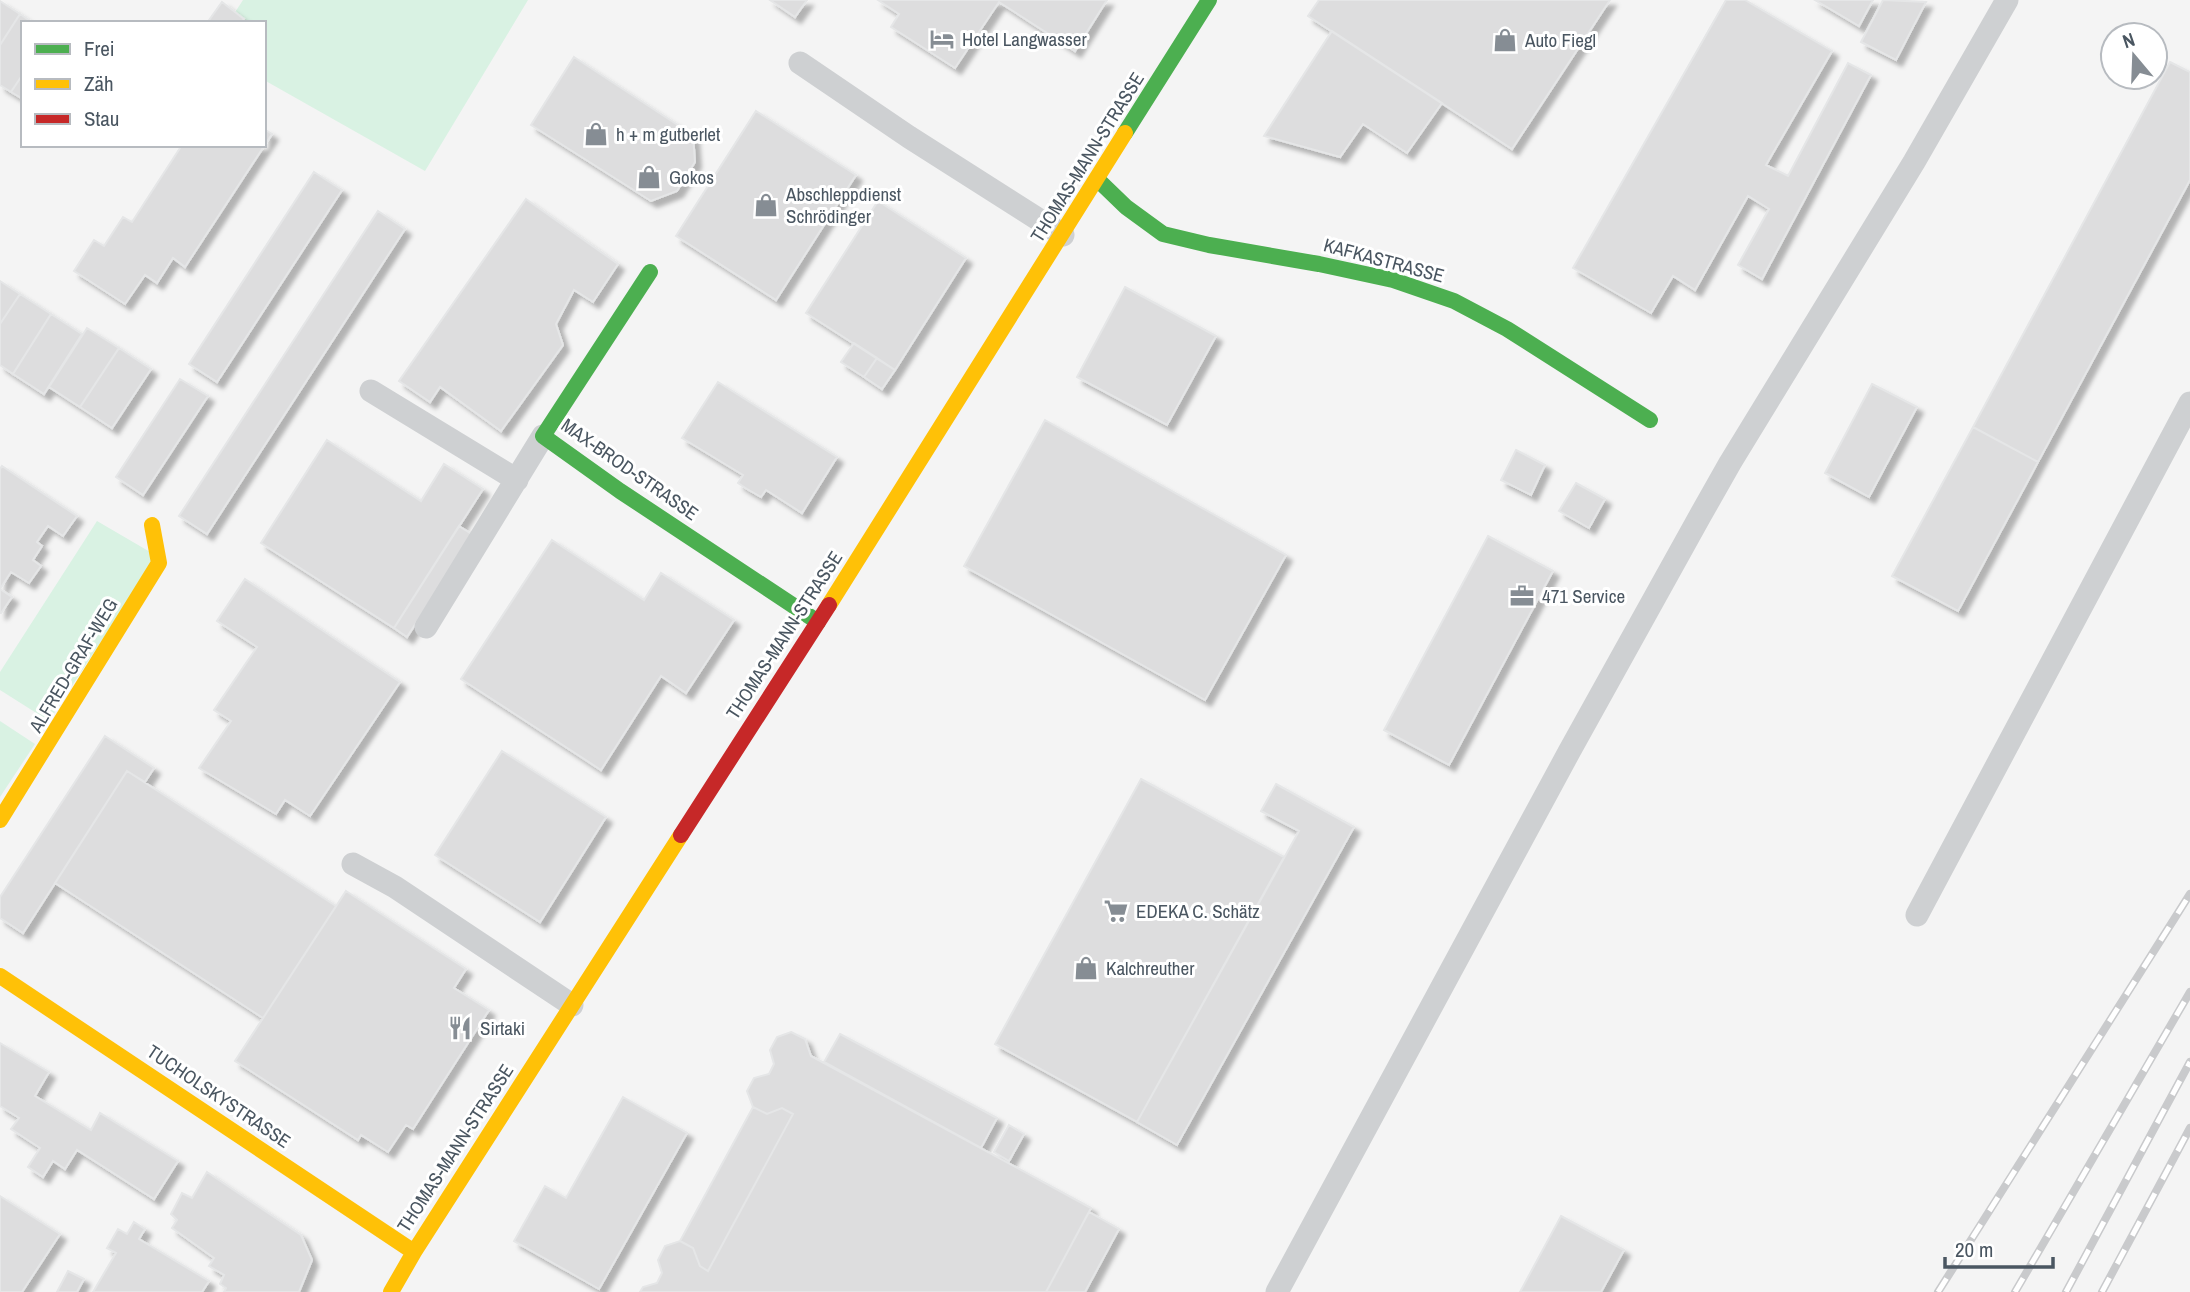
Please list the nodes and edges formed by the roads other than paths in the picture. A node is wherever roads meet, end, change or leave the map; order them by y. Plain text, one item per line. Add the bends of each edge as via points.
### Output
1 (2007, 0) edge
2 (1206, 1) edge
3 (800, 63) dead end
4 (1097, 179) junction
5 (1063, 235) junction
6 (650, 272) dead end
7 (371, 391) dead end
8 (2190, 402) edge
9 (1650, 420) dead end
10 (543, 436) junction
11 (517, 480) junction
12 (152, 525) dead end
13 (818, 622) junction
14 (426, 628) dead end
15 (0, 820) edge
16 (353, 864) dead end
17 (1917, 915) dead end
18 (0, 976) edge
19 (572, 1005) junction
20 (414, 1252) junction
21 (391, 1292) edge
22 (1277, 1292) edge

1 - 22 lane via 1718,484
2 - 4 street, THOMAS-MANN-STRASSE
3 - 5 lane
4 - 5 street, THOMAS-MANN-STRASSE
4 - 9 street, KAFKASTRASSE via 1163,234 1393,280 1454,300
5 - 13 street, THOMAS-MANN-STRASSE
6 - 10 street, MAX-BROD-STRASSE
7 - 11 lane
8 - 17 lane
10 - 11 lane
10 - 13 street, MAX-BROD-STRASSE
11 - 14 lane
12 - 15 street, ALFRED-GRAF-WEG via 159,563
13 - 19 street, THOMAS-MANN-STRASSE
16 - 19 lane
18 - 20 street, TUCHOLSKYSTRASSE
19 - 20 street, THOMAS-MANN-STRASSE
20 - 21 street, THOMAS-MANN-STRASSE

